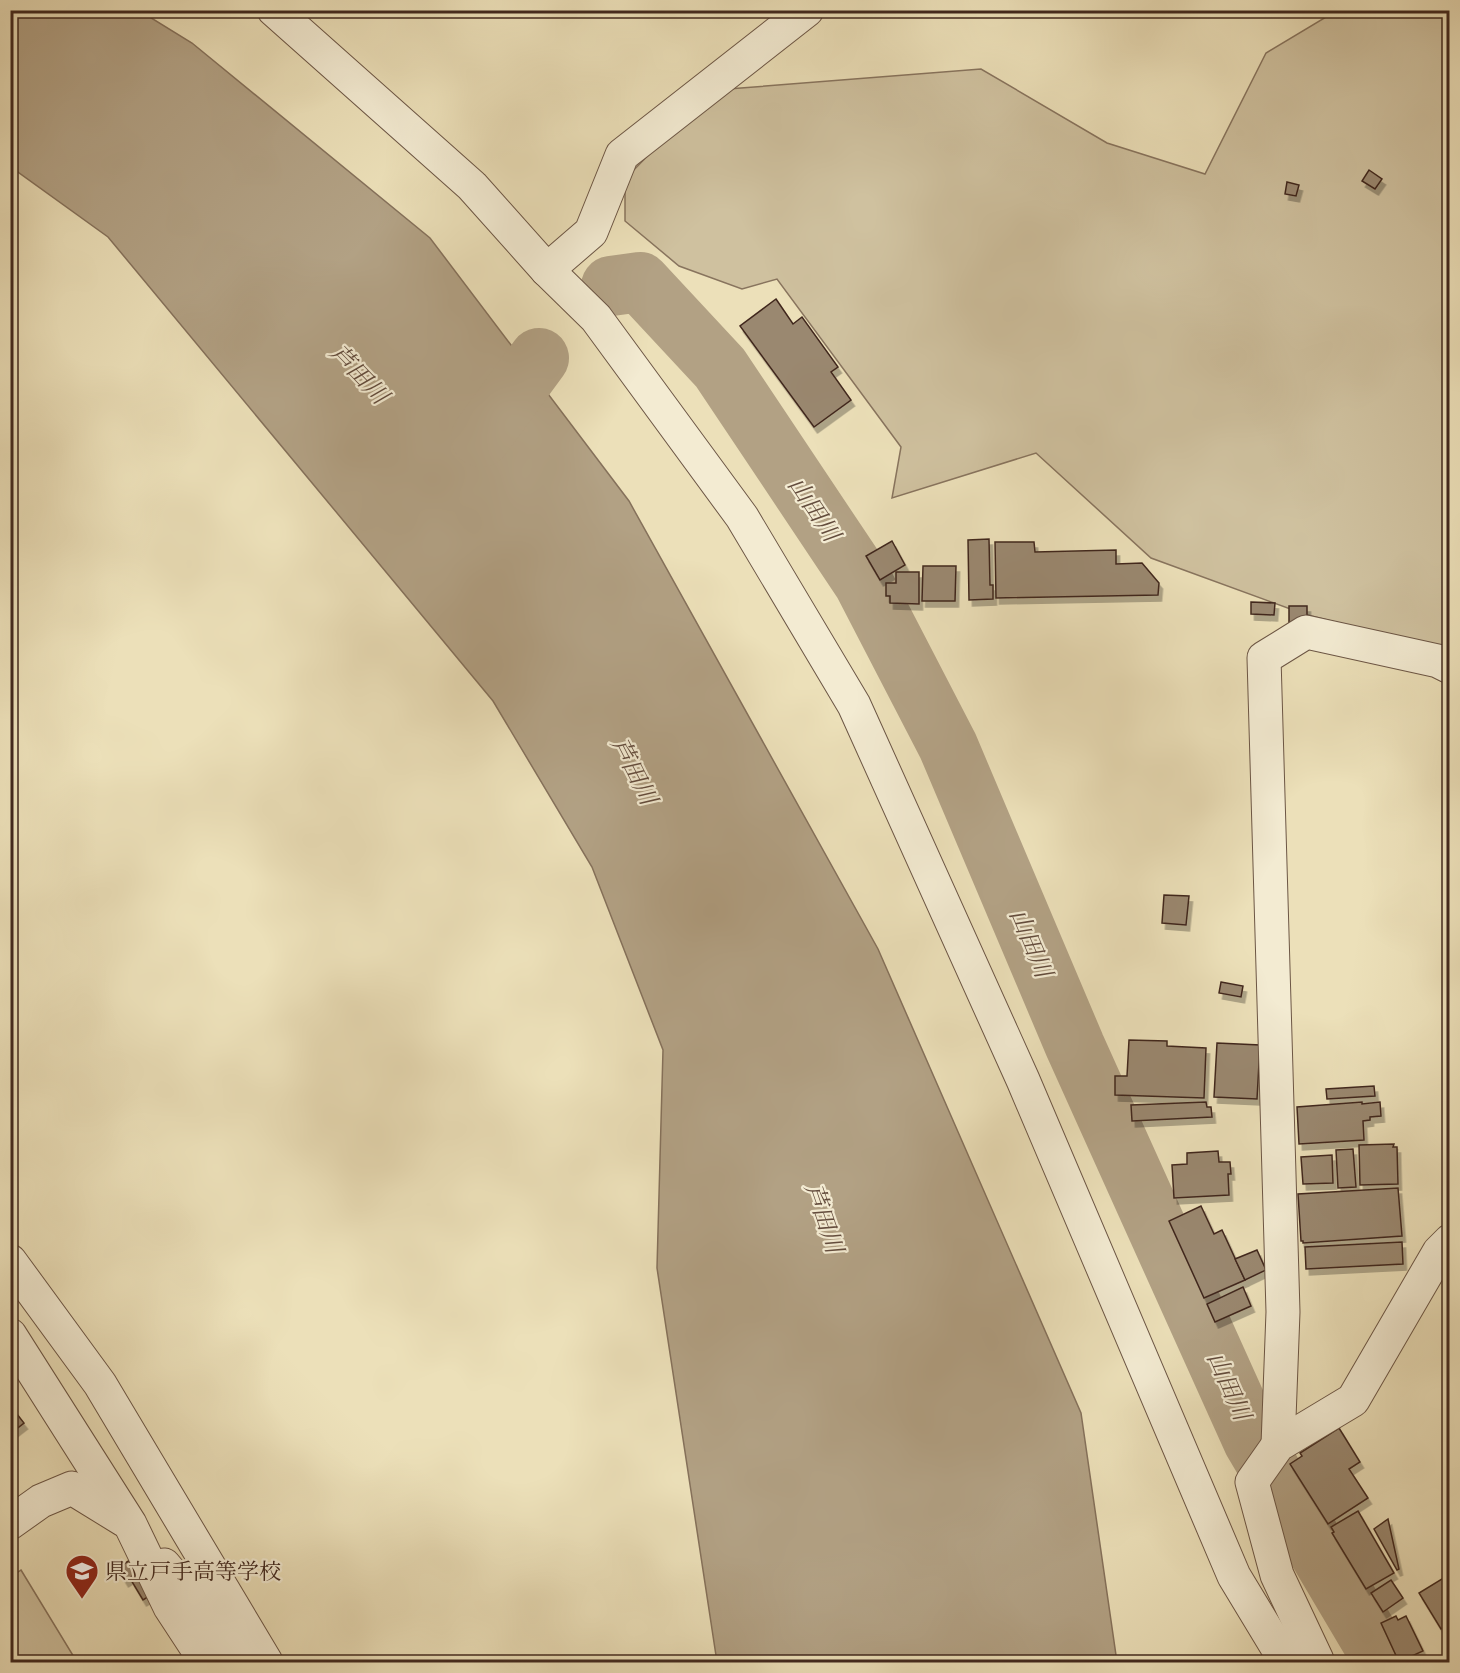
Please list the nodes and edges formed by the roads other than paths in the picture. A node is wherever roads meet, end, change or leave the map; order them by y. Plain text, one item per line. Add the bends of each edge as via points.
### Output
1 (274, 10) edge
2 (807, 10) edge
3 (547, 270) junction
4 (1449, 667) edge
5 (1449, 1241) edge
6 (10, 1261) edge
7 (10, 1335) edge
8 (1278, 1445) junction
9 (10, 1523) edge
10 (130, 1524) junction
11 (265, 1660) edge
12 (206, 1662) edge
13 (1286, 1662) edge
14 (1315, 1662) edge

1 - 3 street via 472,186
2 - 3 street via 622,155 591,232
3 - 13 street via 596,318 742,517 854,705 1023,1080 1234,1576
4 - 8 street via 1438,661 1306,632 1264,658 1283,1312
5 - 8 street via 1353,1400
6 - 11 street via 100,1384
7 - 10 street
8 - 14 street via 1251,1482 1277,1575
9 - 10 street via 41,1501 72,1488
10 - 11 street via 246,1662
10 - 12 street via 170,1607

